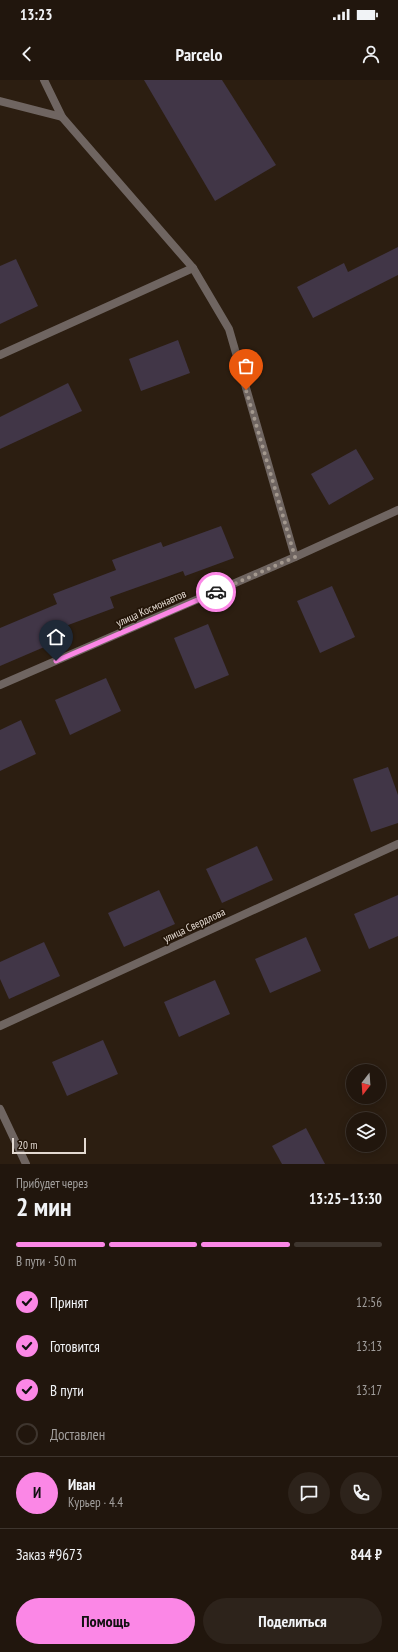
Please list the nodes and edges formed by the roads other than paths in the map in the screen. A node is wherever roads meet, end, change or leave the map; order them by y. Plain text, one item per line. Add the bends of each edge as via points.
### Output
1 (44, 80) edge
2 (0, 101) edge
3 (62, 117) junction
4 (193, 268) junction
5 (0, 355) edge
6 (398, 510) edge
7 (295, 557) junction
8 (0, 685) edge
9 (398, 844) edge
10 (0, 1026) edge
11 (0, 1109) edge
12 (26, 1164) edge

1 - 3 street
2 - 3 street
3 - 4 street
4 - 5 street
4 - 7 street via 229,329
6 - 7 street, улица Космонавтов
7 - 8 street, улица Космонавтов
9 - 10 street, улица Свердлова
11 - 12 street

